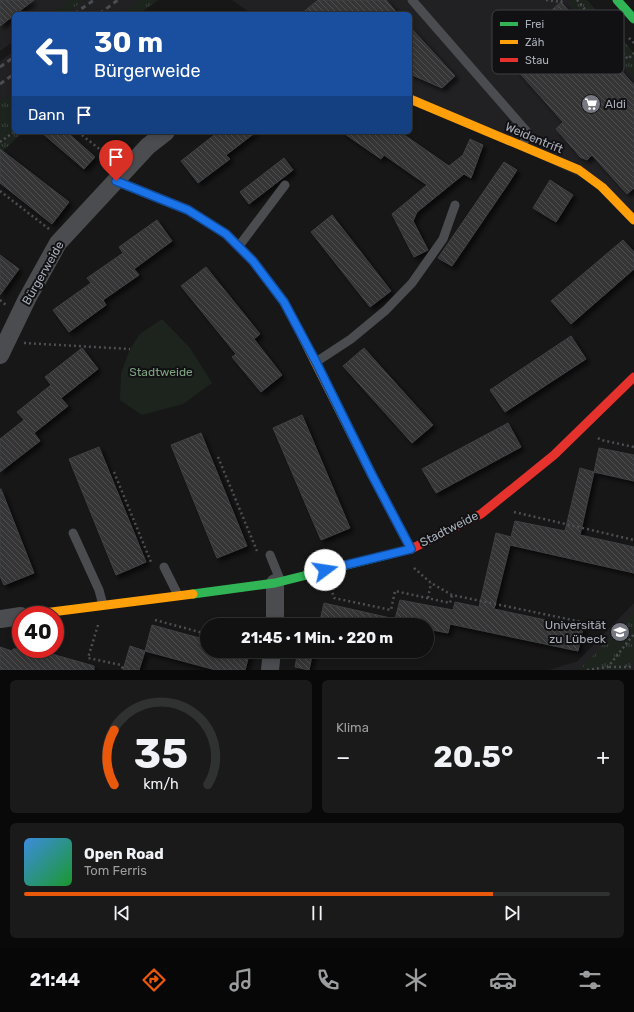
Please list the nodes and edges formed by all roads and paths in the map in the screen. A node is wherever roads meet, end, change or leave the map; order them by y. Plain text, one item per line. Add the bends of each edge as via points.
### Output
1 (412, 0) edge
2 (546, 0) edge
3 (563, 0) edge
4 (577, 0) edge
5 (617, 0) edge
6 (586, 10) edge
7 (634, 19) edge
8 (634, 53) edge
9 (624, 54) edge
10 (412, 100) edge
11 (12, 133) edge
12 (80, 134) edge
13 (163, 134) edge
14 (0, 142) edge
15 (522, 146) junction
16 (121, 175) junction
17 (285, 185) dead end
18 (0, 192) edge
19 (455, 205) dead end
20 (634, 220) edge
21 (62, 238) junction
22 (239, 246) junction
23 (3, 349) edge
24 (130, 349) dead end
25 (316, 362) junction
26 (634, 377) edge
27 (584, 425) junction
28 (634, 447) edge
29 (218, 457) dead end
30 (114, 472) dead end
31 (497, 501) junction
32 (73, 533) dead end
33 (634, 540) edge
34 (407, 550) junction
35 (270, 555) dead end
36 (259, 556) dead end
37 (152, 563) dead end
38 (164, 567) dead end
39 (325, 570) junction
40 (278, 583) junction
41 (431, 583) junction
42 (452, 595) junction
43 (178, 597) junction
44 (428, 598) junction
45 (103, 605) junction
46 (64, 610) edge
47 (275, 618) edge
48 (150, 619) dead end
49 (582, 622) dead end
50 (200, 632) edge
51 (634, 634) edge
52 (271, 658) edge
53 (608, 667) junction
54 (634, 667) edge
55 (124, 670) edge
56 (270, 670) edge
57 (587, 670) edge

1 - 15 lane via 528,133
2 - 3 path
4 - 6 path
5 - 7 street
8 - 9 path via 628,59
10 - 15 street, Weidentrift
11 - 14 path
12 - 16 path
13 - 16 street, Bürgerweide via 148,146
15 - 20 street, Weidentrift via 592,177
16 - 21 street, Bürgerweide
16 - 22 street via 188,210 226,234
17 - 22 lane
18 - 21 path
19 - 25 lane via 443,239 412,283 386,310
21 - 23 street, Bürgerweide via 27,299
22 - 25 street via 284,302
23 - 24 path
25 - 34 street
26 - 27 street, Stadtweide
27 - 28 path via 601,440
27 - 31 street, Stadtweide via 554,455
29 - 36 path
30 - 37 path
31 - 33 path via 516,514
31 - 34 street, Stadtweide via 481,514
32 - 45 lane via 99,590
34 - 39 street, Stadtweide
34 - 41 path via 407,561
35 - 40 lane
38 - 43 lane
39 - 40 street, Stadtweide
39 - 44 path via 334,598 391,610 395,591
40 - 43 street, Stadtweide
40 - 47 street
41 - 42 path
41 - 44 path
42 - 44 path via 450,603
42 - 49 path
43 - 45 street, Stadtweide
45 - 46 street, Stadtweide
45 - 55 path via 88,658 121,665
48 - 50 path
51 - 53 path
52 - 56 street
53 - 54 path
53 - 57 path

